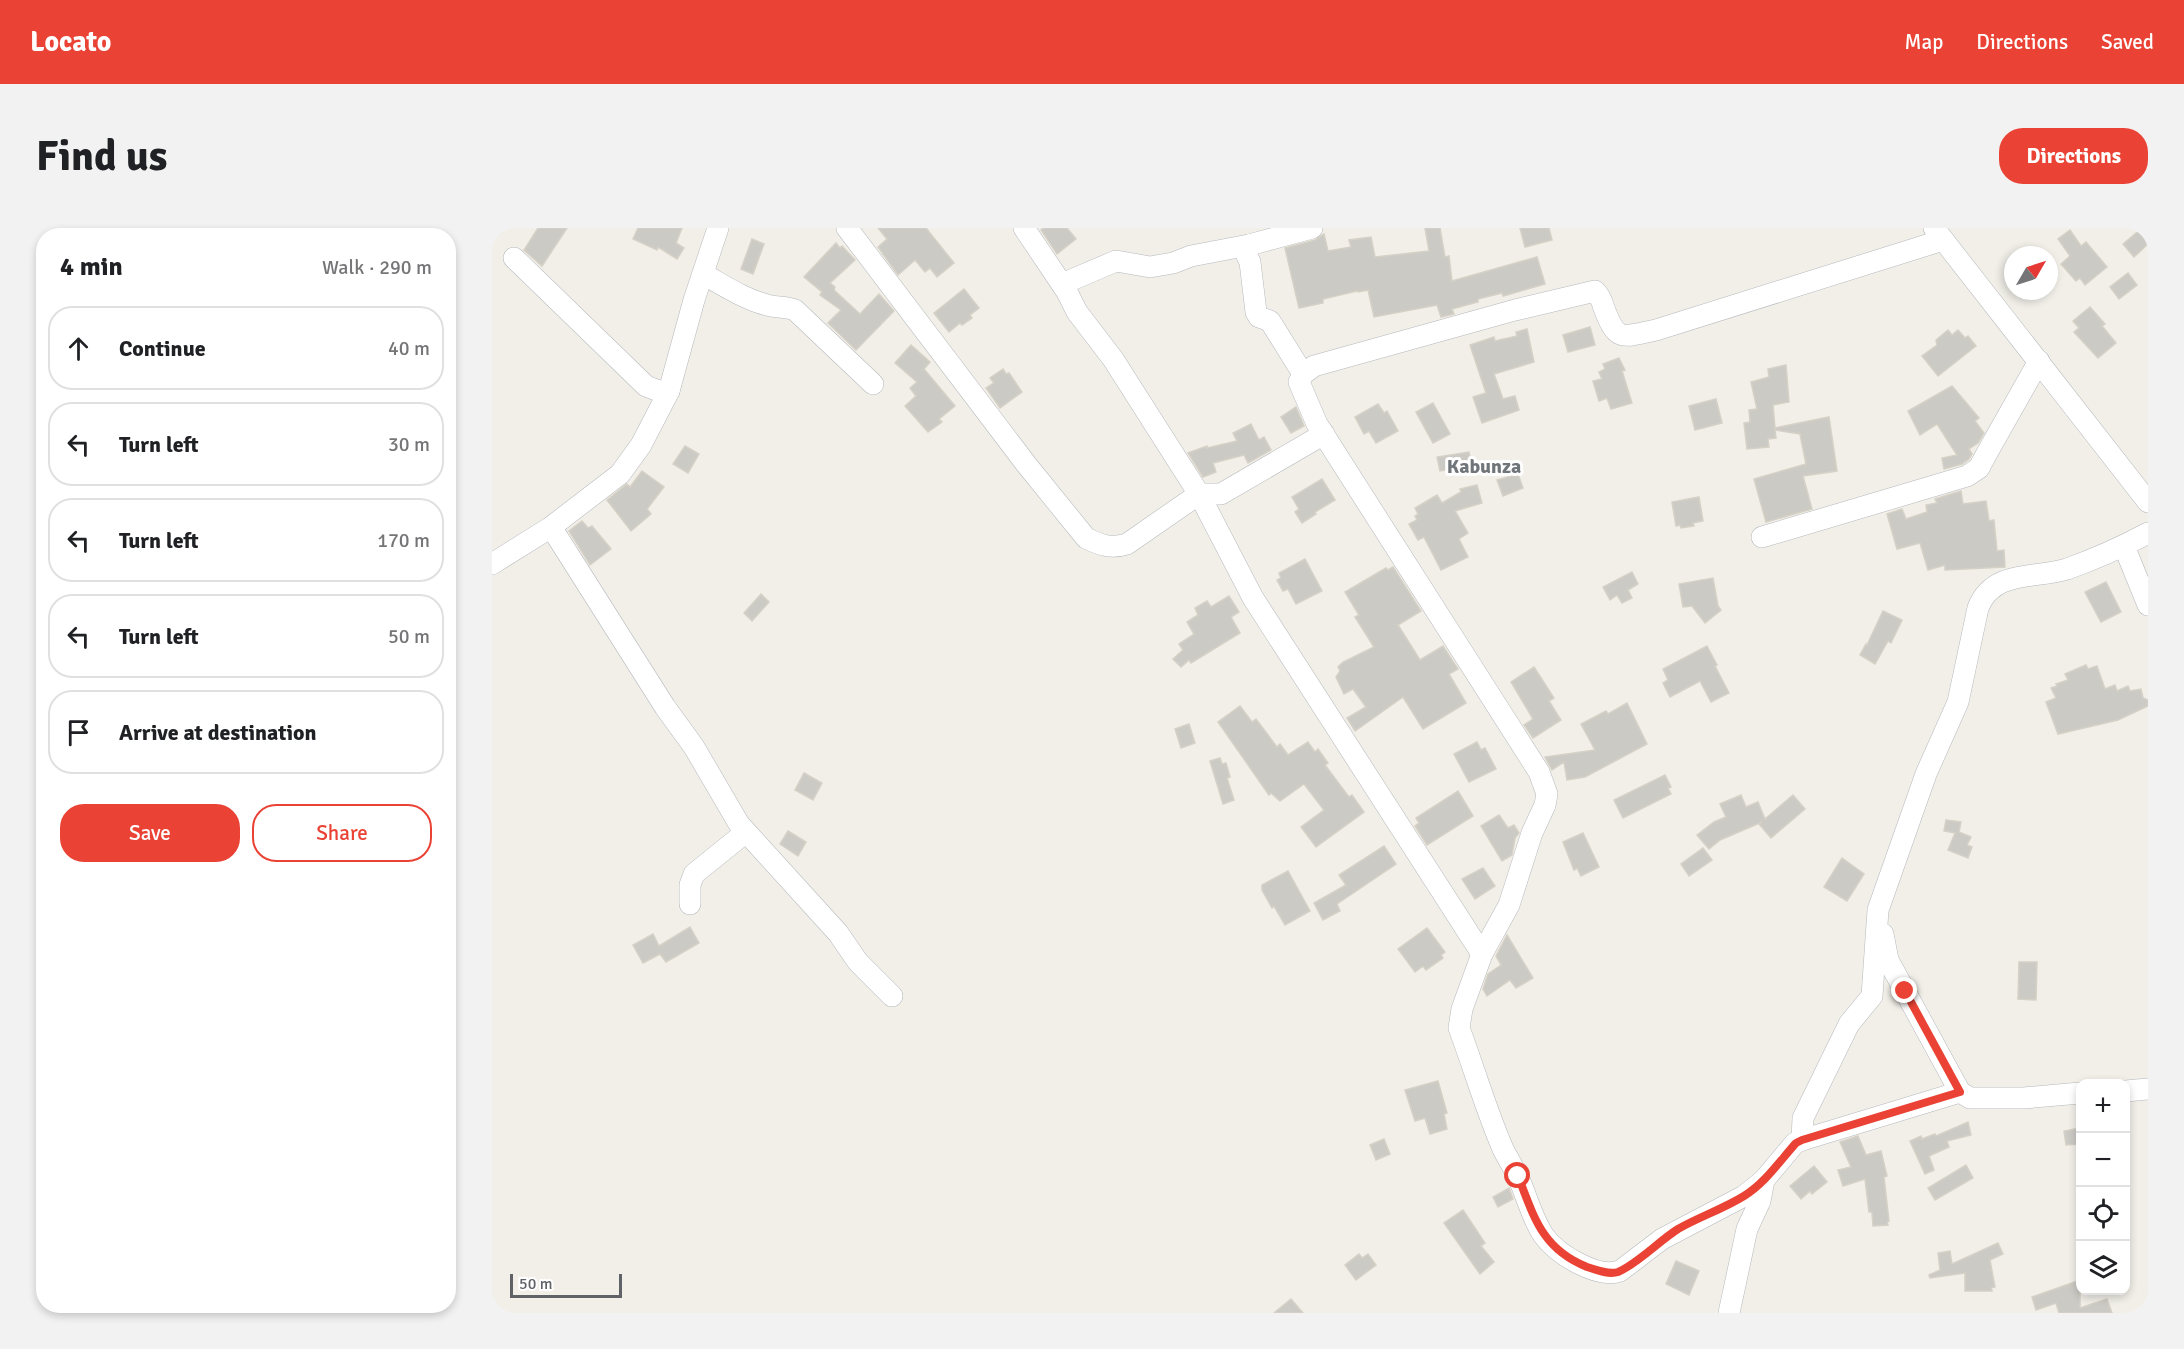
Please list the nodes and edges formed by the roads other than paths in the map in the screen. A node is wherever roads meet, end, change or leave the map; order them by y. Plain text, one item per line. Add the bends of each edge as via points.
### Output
1 (718, 228) edge
2 (847, 228) edge
3 (1024, 228) edge
4 (1312, 228) edge
5 (1938, 234) edge
6 (1249, 245) junction
7 (514, 258) dead end
8 (703, 274) junction
9 (1062, 284) junction
10 (2039, 361) junction
11 (1303, 374) junction
12 (873, 384) dead end
13 (669, 391) junction
14 (1324, 434) junction
15 (1199, 494) junction
16 (2148, 502) edge
17 (551, 526) junction
18 (2148, 533) edge
19 (1762, 537) dead end
20 (2124, 546) junction
21 (492, 564) edge
22 (2148, 605) edge
23 (746, 832) junction
24 (690, 904) dead end
25 (1878, 910) junction
26 (1482, 954) junction
27 (892, 996) dead end
28 (2148, 1089) edge
29 (2130, 1090) edge
30 (1960, 1092) junction
31 (2076, 1092) edge
32 (1802, 1140) junction
33 (1764, 1180) junction
34 (1729, 1313) edge

1 - 8 street
2 - 15 street via 1086,538 1115,548 1127,544
3 - 9 street
4 - 6 street
5 - 10 street
5 - 11 street via 1656,330 1631,335 1617,333 1595,291 1314,366
6 - 9 street via 1150,267 1116,261
6 - 11 street via 1246,254 1256,312 1270,321
7 - 13 street via 646,386
8 - 12 street via 744,296 795,310
8 - 13 street
9 - 15 street
10 - 16 street
10 - 19 street via 1976,471 1935,487
11 - 14 street via 1299,382
13 - 17 street via 641,445 620,474
14 - 15 street via 1221,494
14 - 26 street via 1539,772 1547,794 1509,905
15 - 26 street via 1254,598
17 - 21 street
17 - 23 street
18 - 20 street
20 - 22 street
20 - 25 street via 2065,569 2013,578 1983,595 1958,702 1926,774
23 - 24 street via 694,874
23 - 27 street
25 - 30 street via 1888,960
25 - 32 street via 1872,996 1849,1024 1803,1118
26 - 33 street via 1459,1028 1503,1148 1538,1227 1558,1251 1576,1263 1613,1274 1662,1239 1744,1196
28 - 29 street
30 - 31 street via 1970,1098
30 - 32 street
32 - 33 street
33 - 34 street via 1760,1201 1747,1229

